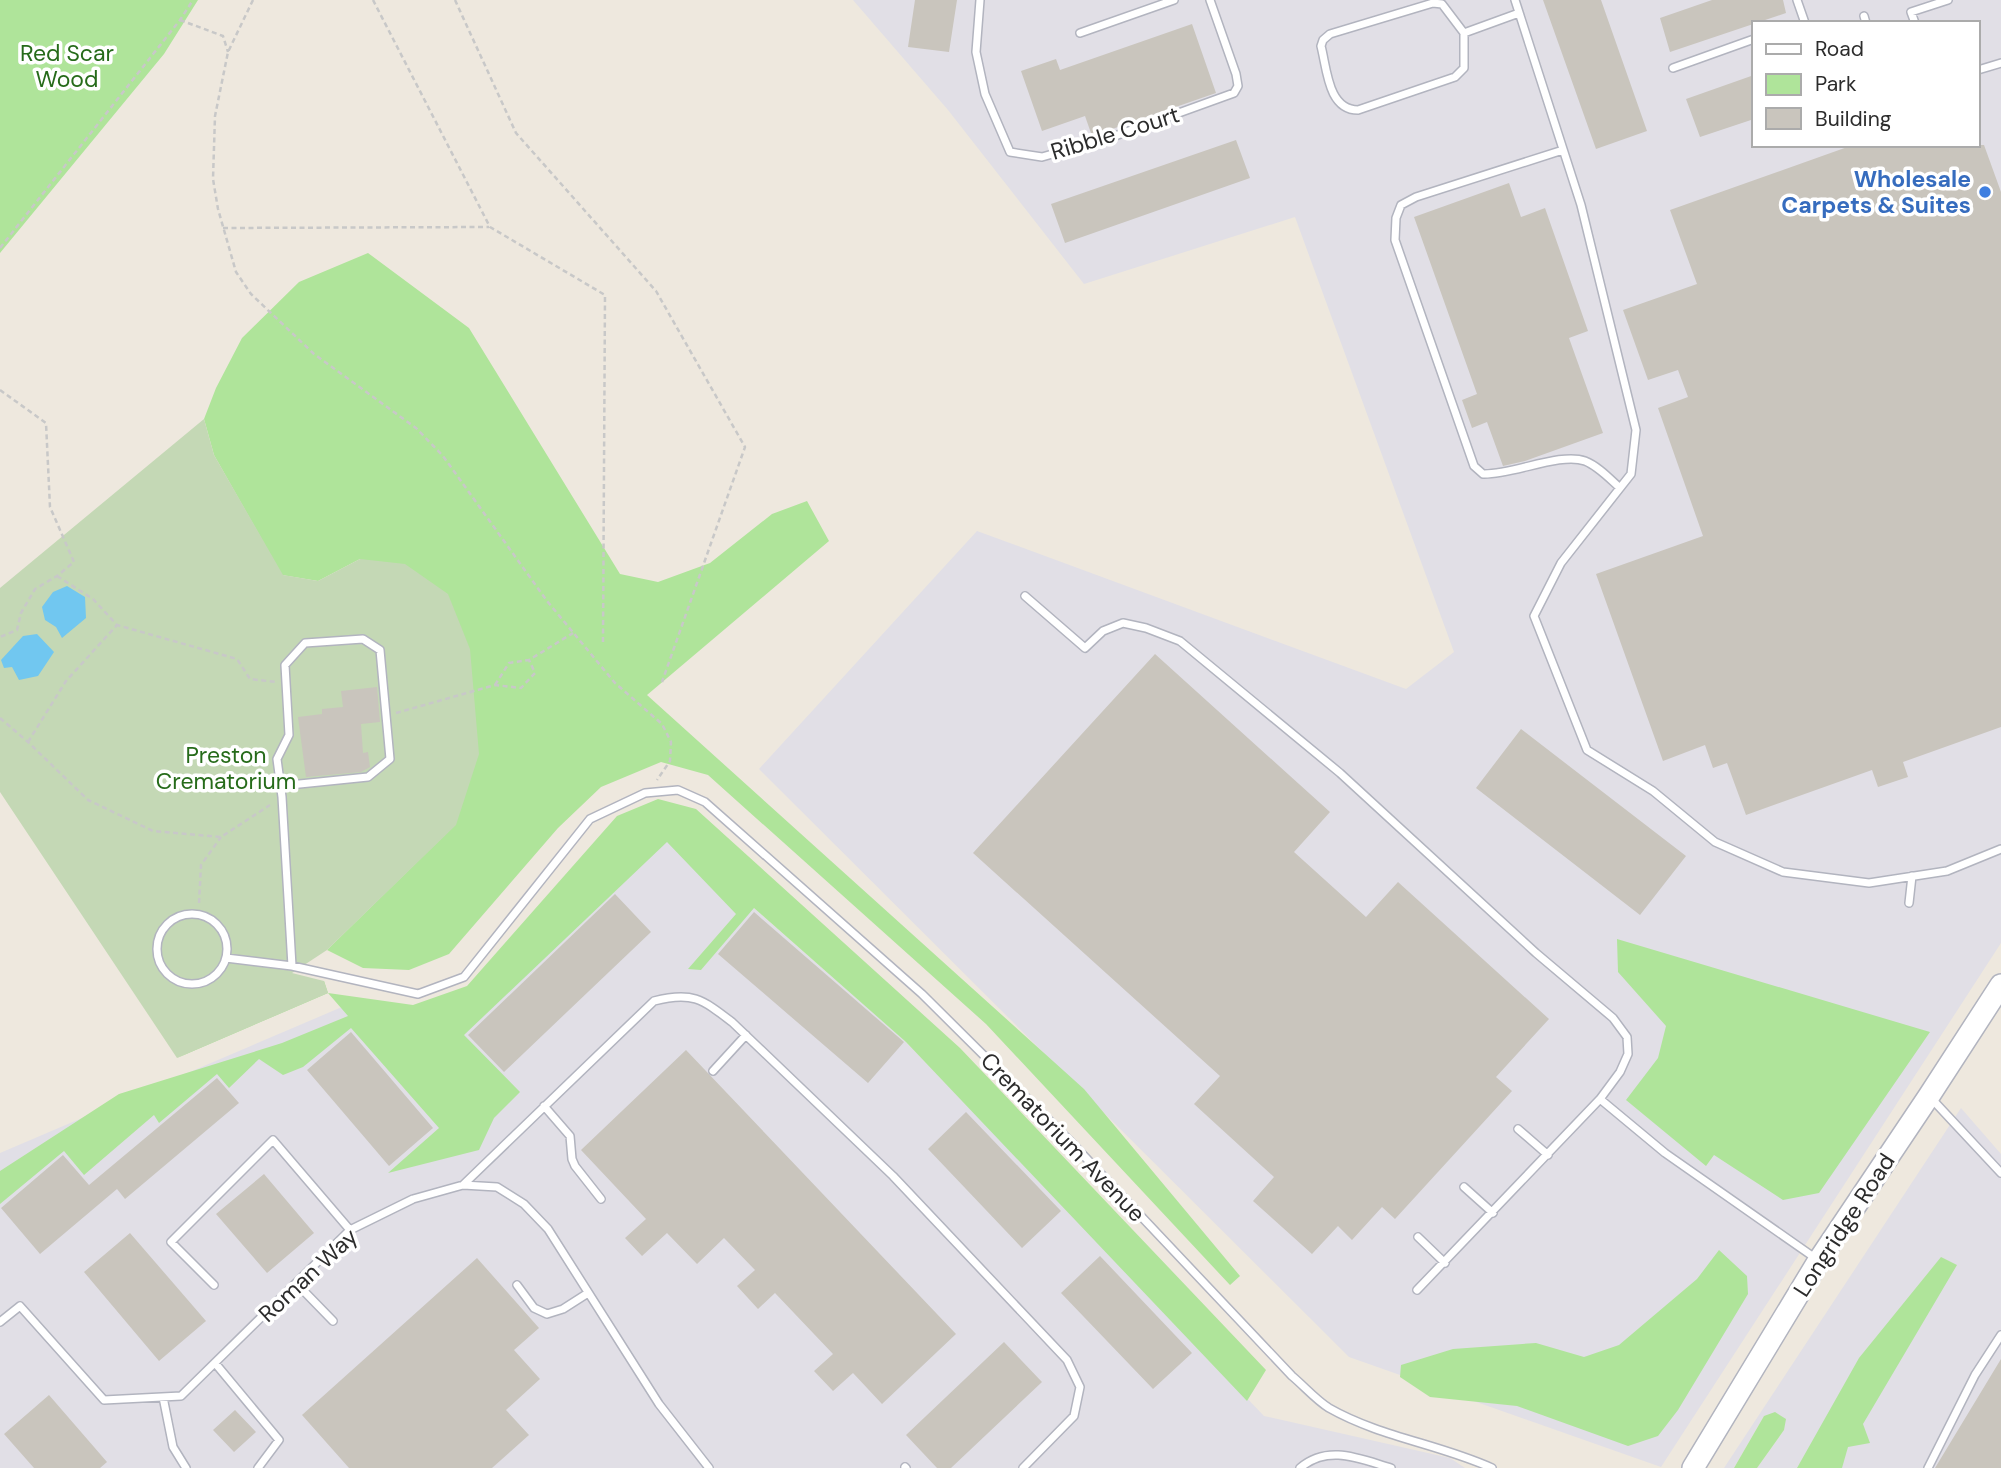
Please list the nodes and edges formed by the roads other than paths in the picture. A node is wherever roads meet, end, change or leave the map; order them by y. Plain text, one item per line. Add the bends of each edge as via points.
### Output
1 (980, 0) edge
2 (1174, 0) edge
3 (1210, 0) edge
4 (1515, 0) edge
5 (1797, 0) edge
6 (1948, 0) edge
7 (1519, 13) junction
8 (1803, 21) edge
9 (1913, 21) edge
10 (1080, 33) dead end
11 (1464, 33) junction
12 (1752, 40) edge
13 (2001, 63) edge
14 (1672, 68) dead end
15 (1980, 69) edge
16 (1563, 150) junction
17 (1620, 488) junction
18 (1025, 596) dead end
19 (280, 786) junction
20 (2001, 849) edge
21 (1912, 876) junction
22 (1909, 904) dead end
23 (226, 958) junction
24 (292, 966) junction
25 (2001, 985) edge
26 (746, 1035) junction
27 (713, 1071) dead end
28 (1929, 1096) junction
29 (1600, 1099) junction
30 (544, 1106) junction
31 (1518, 1129) dead end
32 (1548, 1155) junction
33 (2001, 1173) edge
34 (463, 1185) junction
35 (1464, 1187) dead end
36 (601, 1199) dead end
37 (1493, 1213) junction
38 (350, 1230) junction
39 (1418, 1237) dead end
40 (1819, 1260) junction
41 (1445, 1263) junction
42 (296, 1283) junction
43 (214, 1285) dead end
44 (517, 1285) dead end
45 (1417, 1290) dead end
46 (588, 1293) junction
47 (333, 1321) dead end
48 (0, 1322) edge
49 (2001, 1335) edge
50 (215, 1363) junction
51 (163, 1397) junction
52 (186, 1468) edge
53 (258, 1468) edge
54 (709, 1468) edge
55 (1023, 1468) edge
56 (1300, 1468) edge
57 (1391, 1468) edge
58 (1492, 1468) edge
59 (1693, 1468) edge
60 (1928, 1468) edge

1 - 3 lane, Ribble Court via 976,52 985,94 1010,152 1042,157 1234,93 1236,74
2 - 10 lane
4 - 7 lane
5 - 8 lane
6 - 9 lane via 1911,12
7 - 11 lane
7 - 16 lane
11 - 11 lane via 1464,68 1455,77 1359,110 1350,110 1335,99 1321,46 1329,34 1433,3 1442,4
12 - 14 lane
13 - 15 lane
16 - 17 lane via 1581,205 1636,430 1631,474
16 - 17 lane via 1401,205 1395,240 1474,466 1483,474 1497,474 1576,458
17 - 21 lane via 1561,563 1534,616 1587,750 1653,792 1715,842 1783,872 1869,883
18 - 29 lane via 1085,648 1102,631 1123,623 1180,641 1340,773 1613,1018 1627,1037 1628,1054
19 - 19 lane via 368,777 390,759 380,650 363,639 305,643 285,665 289,736 277,759
19 - 24 lane
20 - 21 lane via 1947,871
21 - 22 lane
23 - 23 lane via 213,977 202,982 179,981 161,965 158,943 169,922 179,916 202,915 221,929
23 - 24 lane
24 - 58 lane, Crematorium Avenue via 418,994 464,977 590,819 645,793 678,790 705,802 922,994 1069,1140 1292,1376 1328,1407 1390,1435 1462,1454
25 - 28 main road, Longridge Road
26 - 27 lane
26 - 30 lane via 705,1001 674,995 654,1001
26 - 55 lane via 893,1176 1067,1360 1080,1387 1074,1416
28 - 33 lane
28 - 40 main road, Longridge Road
29 - 32 lane
29 - 40 lane via 1665,1153
30 - 34 lane
30 - 36 lane via 570,1136 575,1166
31 - 32 lane
32 - 37 lane
34 - 38 lane, Roman Way via 413,1199
34 - 46 lane, Roman Way via 497,1187 524,1204 548,1229
35 - 37 lane
37 - 41 lane
38 - 42 lane, Roman Way
38 - 43 lane via 273,1140 171,1242
39 - 41 lane
40 - 59 main road, Longridge Road
41 - 45 lane
42 - 47 lane
42 - 50 lane, Roman Way
44 - 46 lane via 534,1308 547,1314
46 - 54 lane, Roman Way via 659,1404
48 - 51 lane, Roman Way via 20,1306 104,1400
49 - 60 lane via 1975,1375
50 - 51 lane, Roman Way via 181,1396
50 - 53 lane via 279,1440
51 - 52 lane via 173,1447
56 - 57 lane via 1310,1460 1340,1454

